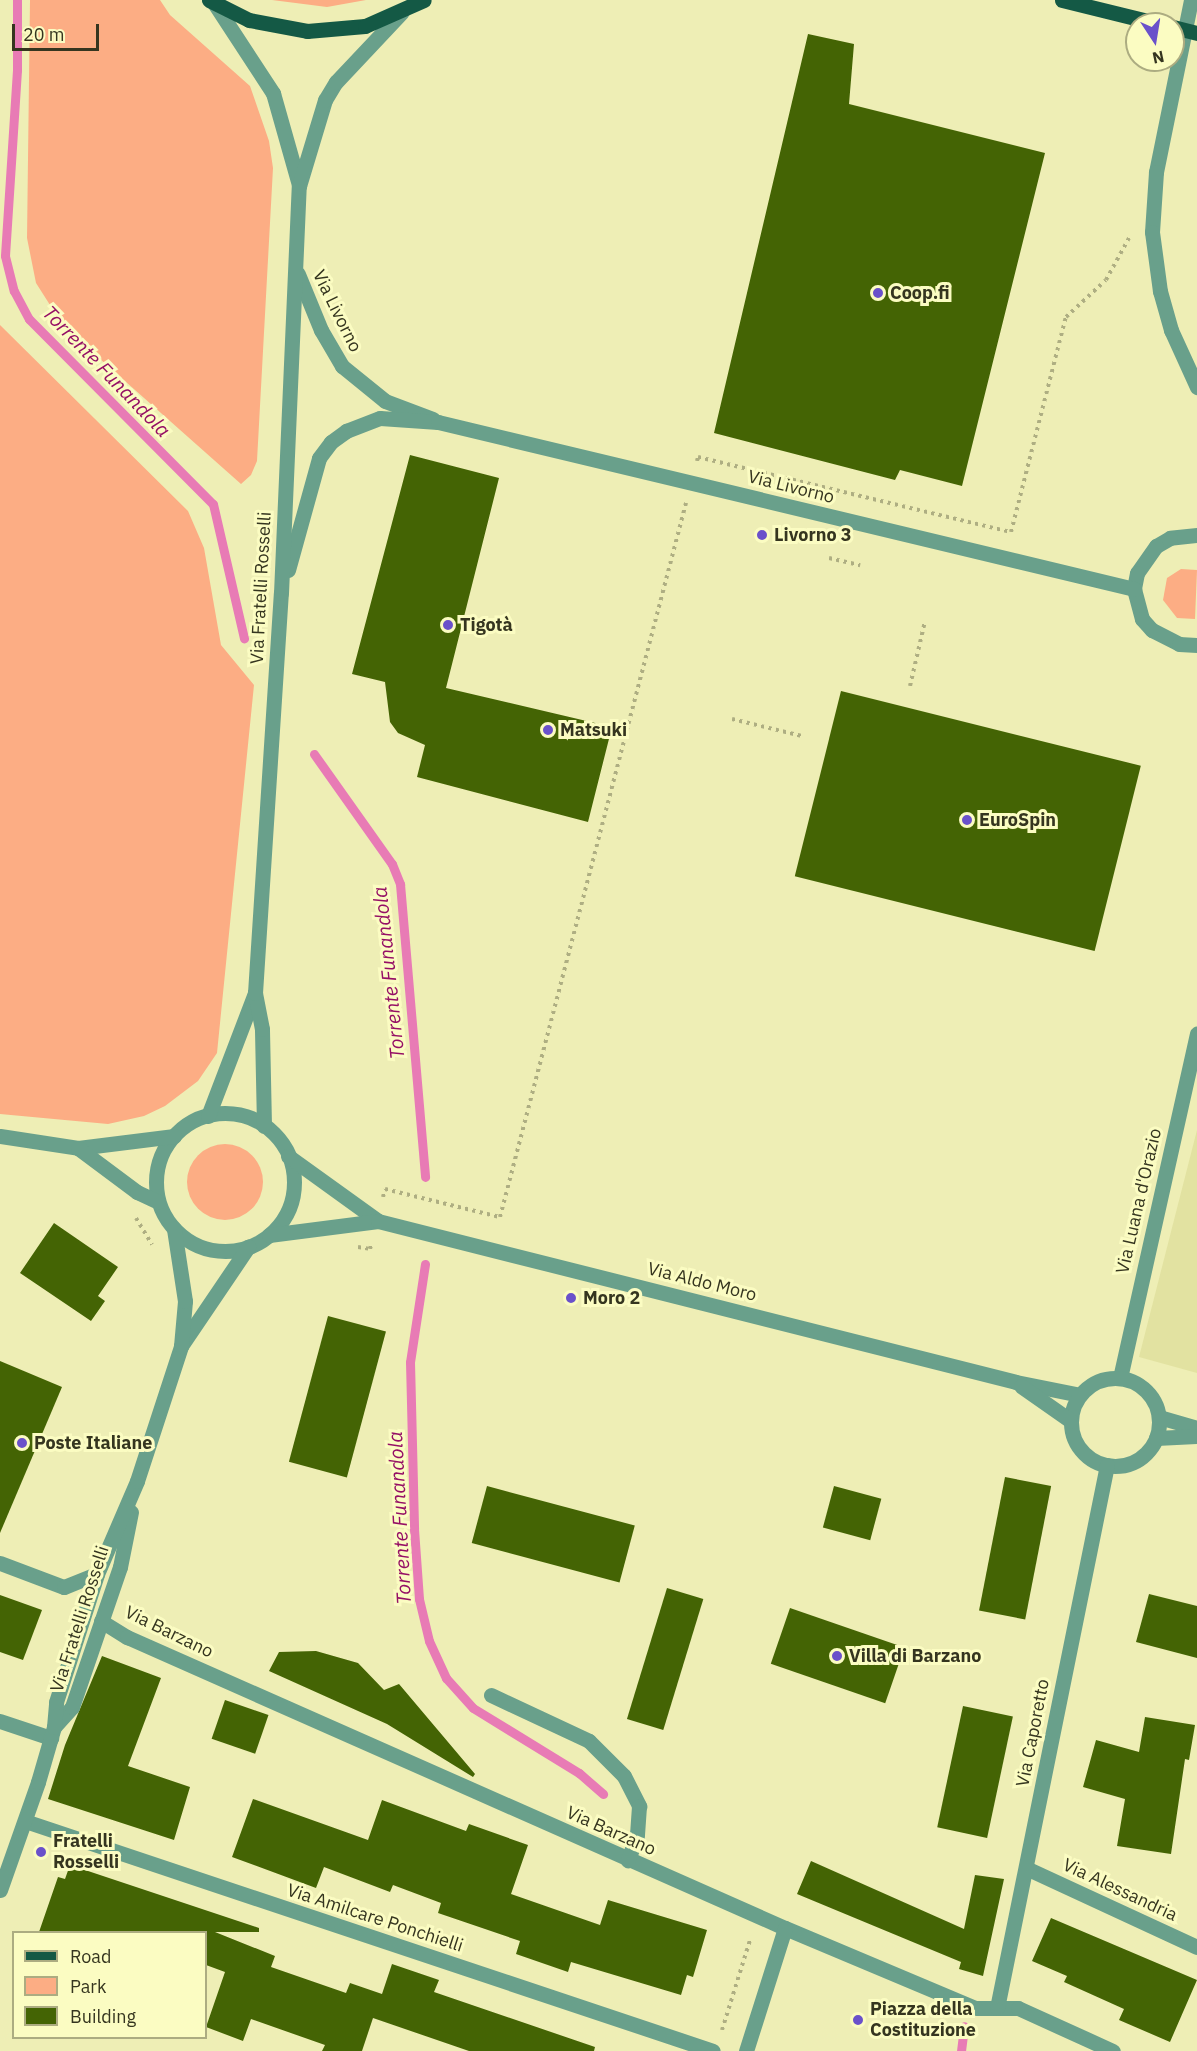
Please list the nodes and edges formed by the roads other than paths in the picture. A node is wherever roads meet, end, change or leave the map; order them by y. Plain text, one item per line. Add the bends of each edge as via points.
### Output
1 (423, 0) edge
2 (1062, 0) edge
3 (1191, 0) edge
4 (211, 2) edge
5 (402, 12) junction
6 (1125, 15) edge
7 (299, 186) junction
8 (296, 268) junction
9 (1197, 387) edge
10 (438, 422) junction
11 (1197, 535) edge
12 (1134, 589) junction
13 (281, 593) junction
14 (1197, 645) edge
15 (255, 993) junction
16 (1197, 1034) edge
17 (208, 1116) junction
18 (264, 1126) junction
19 (0, 1136) edge
20 (174, 1136) junction
21 (78, 1148) junction
22 (288, 1156) junction
23 (159, 1202) junction
24 (378, 1221) junction
25 (174, 1229) junction
26 (269, 1234) junction
27 (249, 1246) junction
28 (181, 1346) junction
29 (1120, 1378) junction
30 (1016, 1382) junction
31 (1080, 1395) junction
32 (1159, 1417) junction
33 (1071, 1421) junction
34 (1197, 1428) edge
35 (1197, 1436) edge
36 (1156, 1438) junction
37 (1107, 1465) junction
38 (137, 1481) junction
39 (0, 1563) edge
40 (97, 1574) junction
41 (101, 1622) junction
42 (492, 1695) dead end
43 (0, 1720) edge
44 (52, 1733) junction
45 (25, 1821) junction
46 (628, 1860) junction
47 (1026, 1868) junction
48 (0, 1890) edge
49 (785, 1928) junction
50 (1197, 1947) edge
51 (997, 2008) junction
52 (716, 2045) edge
53 (746, 2051) edge
54 (1113, 2051) edge

1 - 5 main road
2 - 6 main road
3 - 9 street via 1156,172 1152,232 1165,310
4 - 5 main road via 268,26 307,32 346,30
4 - 7 street, Via Fratelli Rosselli via 273,93
5 - 7 street, Via Fratelli Rosselli via 336,82 325,100
7 - 8 street, Via Fratelli Rosselli
8 - 10 street, Via Livorno via 321,330 342,366 386,401 410,407
8 - 13 street, Via Fratelli Rosselli
10 - 12 street, Via Livorno
10 - 13 street, Via Livorno via 380,418 346,431 331,442 319,458
11 - 12 street via 1170,538 1156,546 1144,558
12 - 14 street via 1142,619 1152,630 1179,644
13 - 15 street, Via Fratelli Rosselli
15 - 17 street
15 - 18 street via 262,1029
16 - 29 street, Via Luana d'Orazio
17 - 18 street via 237,1114
17 - 20 street
18 - 22 street
19 - 21 street
20 - 21 street
20 - 23 street via 156,1171
21 - 23 street via 137,1192
22 - 24 street, Via Aldo Moro
22 - 26 street via 294,1181 291,1198 281,1222
23 - 25 street
24 - 26 street, Via Aldo Moro
24 - 30 street, Via Aldo Moro
25 - 27 street via 190,1242 209,1249
25 - 28 street via 186,1300
26 - 27 street
27 - 28 street
28 - 38 street, Via Fratelli Rosselli via 168,1397
29 - 31 street via 1105,1379
29 - 32 street via 1146,1390
30 - 31 street, Via Aldo Moro
30 - 33 street, Via Aldo Moro
31 - 33 street
32 - 34 street
32 - 36 street
33 - 37 street via 1077,1445 1095,1461
35 - 36 street
36 - 37 street via 1136,1460
37 - 47 street, Via Caporetto
38 - 40 street, Via Fratelli Rosselli
38 - 41 street, Via Fratelli Rosselli via 120,1567
39 - 40 street via 64,1587
40 - 44 street, Via Fratelli Rosselli via 56,1702
41 - 44 street, Via Fratelli Rosselli via 72,1707
41 - 46 street, Via Barzano
42 - 46 street via 589,1741 624,1776 639,1806 638,1835
43 - 44 street
44 - 45 street, Via Fratelli Rosselli
45 - 48 street, Via Fratelli Rosselli
45 - 52 street, Via Amilcare Ponchielli
46 - 49 street, Via Barzano
47 - 50 street, Via Alessandria
47 - 51 street, Via Caporetto
49 - 51 street, Via Barzano via 975,2008
49 - 53 street
51 - 54 street, Via Barzano via 1018,2008

